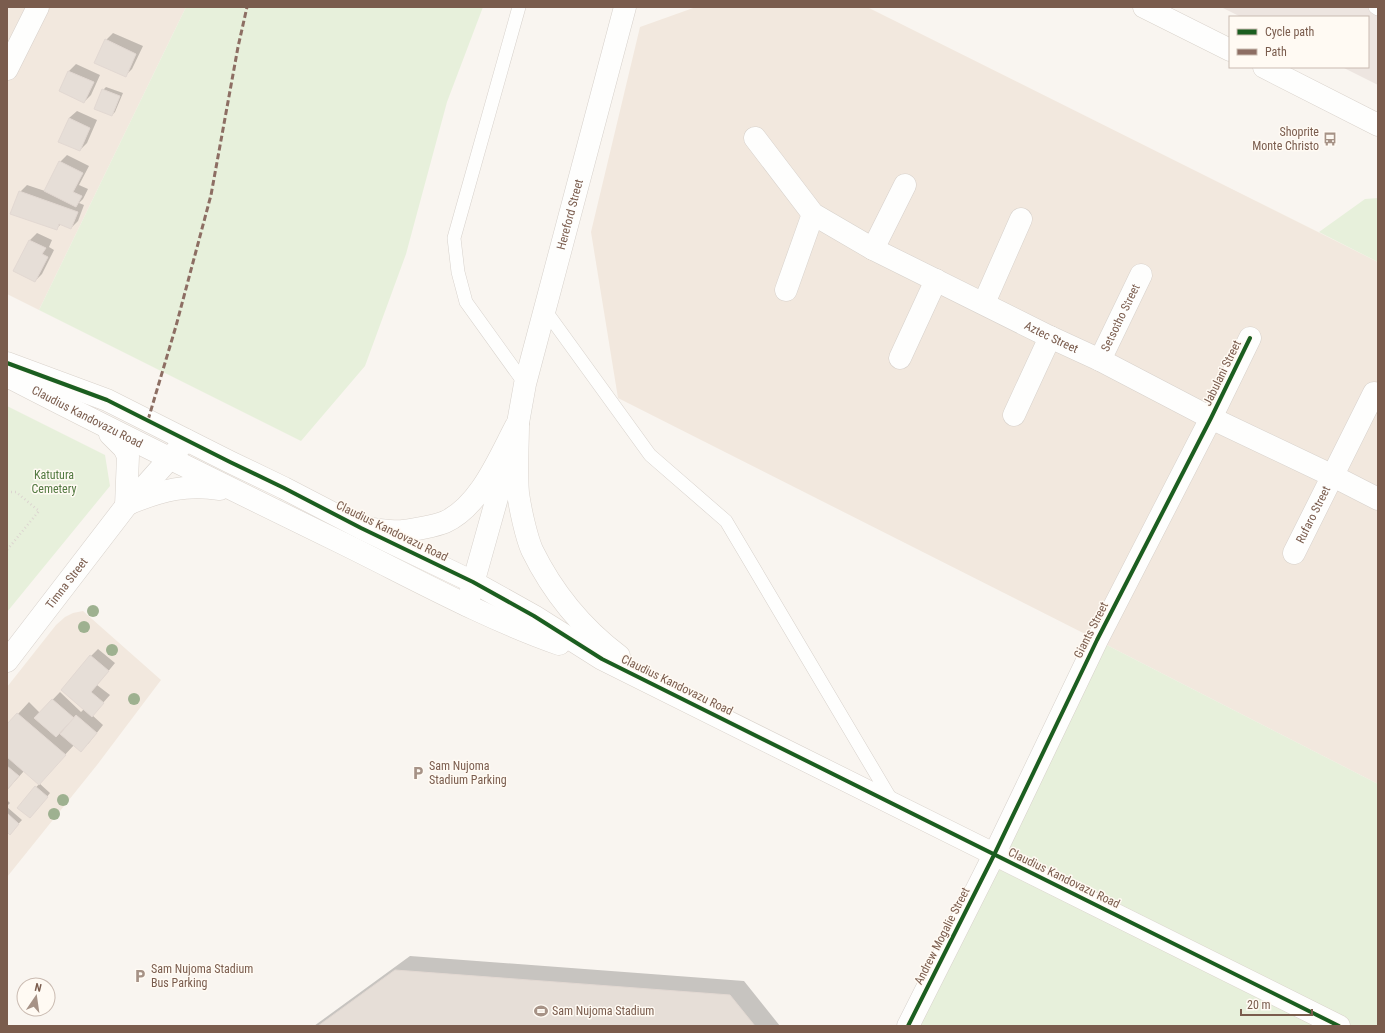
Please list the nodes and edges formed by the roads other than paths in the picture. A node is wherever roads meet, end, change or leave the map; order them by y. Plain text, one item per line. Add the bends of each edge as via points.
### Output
1 (38, 7) edge
2 (519, 7) edge
3 (625, 7) edge
4 (1375, 7) edge
5 (1154, 9) edge
6 (1378, 9) edge
7 (1229, 49) edge
8 (1266, 68) edge
9 (7, 69) edge
10 (1378, 125) edge
11 (755, 138) dead end
12 (905, 185) dead end
13 (813, 214) junction
14 (1021, 219) dead end
15 (873, 249) junction
16 (1141, 275) dead end
17 (936, 280) junction
18 (786, 290) dead end
19 (984, 303) junction
20 (545, 310) junction
21 (1050, 337) junction
22 (1250, 338) dead end
23 (900, 358) dead end
24 (1100, 360) junction
25 (7, 363) edge
26 (7, 376) edge
27 (525, 384) junction
28 (1374, 393) dead end
29 (1014, 414) dead end
30 (1211, 418) junction
31 (95, 422) junction
32 (518, 423) junction
33 (186, 440) junction
34 (169, 459) junction
35 (1333, 476) junction
36 (236, 491) junction
37 (1378, 499) edge
38 (128, 504) junction
39 (361, 528) junction
40 (1294, 553) dead end
41 (473, 582) junction
42 (467, 605) junction
43 (602, 659) junction
44 (7, 661) edge
45 (665, 691) junction
46 (894, 805) junction
47 (994, 855) junction
48 (908, 1026) edge
49 (1339, 1026) edge

1 - 9 street
2 - 27 lane via 454,238 458,272 466,302
3 - 20 street, Hereford Street
4 - 6 lane
5 - 7 street
8 - 10 street
11 - 13 street, Aztec Street
12 - 15 street
13 - 15 street, Aztec Street
13 - 18 street
14 - 19 street
15 - 17 street, Aztec Street
16 - 24 street, Setsotho Street
17 - 19 street, Aztec Street
17 - 23 street
19 - 21 street, Aztec Street
20 - 27 street, Hereford Street
20 - 46 lane via 650,455 726,521
21 - 24 street, Aztec Street
21 - 29 street
22 - 30 street, Jabulani Street
24 - 30 street, Aztec Street
25 - 33 street, Claudius Kandovazu Road via 107,400
26 - 31 street, Claudius Kandovazu Road
27 - 32 street, Hereford Street
28 - 35 street, Rufaro Street
30 - 35 street, Aztec Street
30 - 47 street, Giants Street via 1097,640
31 - 34 street, Claudius Kandovazu Road
31 - 38 street via 117,440 128,456
32 - 39 street via 486,483 462,510 444,522 402,531
32 - 41 street
32 - 45 street via 518,493 532,549 575,616 601,642
33 - 34 street, Timna Street
33 - 39 street, Claudius Kandovazu Road
34 - 36 street, Claudius Kandovazu Road
34 - 38 street, Timna Street
35 - 37 street, Aztec Street
35 - 40 street, Rufaro Street
36 - 38 street via 186,487 157,492
36 - 42 street, Claudius Kandovazu Road
38 - 44 street, Timna Street
39 - 41 street, Claudius Kandovazu Road
41 - 42 street
41 - 43 street, Claudius Kandovazu Road via 534,616
42 - 43 street, Claudius Kandovazu Road via 544,638
43 - 45 street, Claudius Kandovazu Road
45 - 46 street, Claudius Kandovazu Road
46 - 47 street, Claudius Kandovazu Road
47 - 48 street, Andrew Mogalie Street
47 - 49 street, Claudius Kandovazu Road

